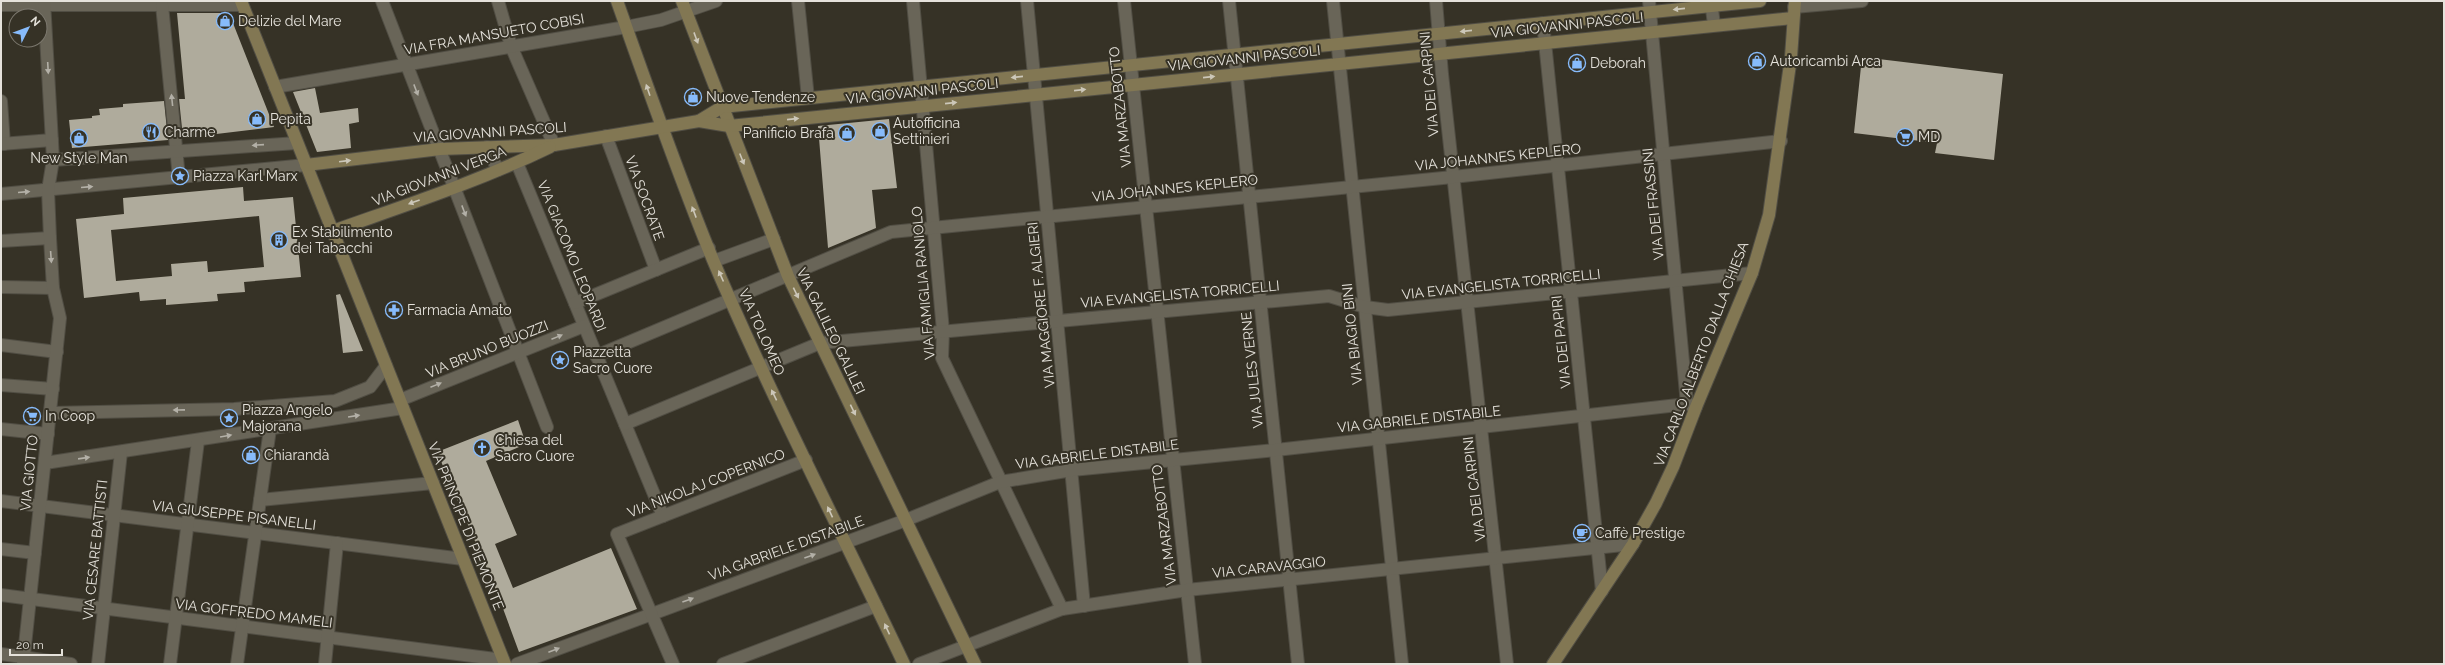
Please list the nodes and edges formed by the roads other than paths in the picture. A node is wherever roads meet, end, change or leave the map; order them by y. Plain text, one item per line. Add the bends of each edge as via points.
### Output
1 (382, 1) edge
2 (498, 1) edge
3 (617, 1) edge
4 (716, 1) edge
5 (798, 1) edge
6 (913, 1) edge
7 (1027, 1) edge
8 (1124, 1) edge
9 (1229, 1) edge
10 (1333, 1) edge
11 (1436, 1) edge
12 (1760, 1) edge
13 (1862, 1) edge
14 (44, 3) edge
15 (241, 3) edge
16 (1711, 4) edge
17 (1, 5) edge
18 (162, 5) junction
19 (684, 6) edge
20 (1649, 7) edge
21 (1794, 8) edge
22 (1543, 23) junction
23 (1714, 25) junction
24 (626, 27) junction
25 (1652, 32) junction
26 (1438, 34) junction
27 (1545, 42) junction
28 (1337, 44) junction
29 (510, 46) junction
30 (1440, 53) junction
31 (1234, 55) junction
32 (1339, 63) junction
33 (406, 64) junction
34 (1131, 65) junction
35 (1236, 74) junction
36 (1034, 75) junction
37 (1133, 85) junction
38 (922, 86) junction
39 (275, 87) junction
40 (1036, 94) junction
41 (808, 98) junction
42 (1, 101) edge
43 (923, 106) junction
44 (722, 107) junction
45 (699, 121) junction
46 (729, 126) junction
47 (661, 127) junction
48 (606, 136) junction
49 (52, 140) junction
50 (1781, 141) junction
51 (297, 143) junction
52 (3, 144) edge
53 (554, 145) junction
54 (487, 147) junction
55 (440, 149) junction
56 (177, 151) junction
57 (1663, 155) junction
58 (53, 160) junction
59 (517, 163) junction
60 (306, 165) junction
61 (1557, 166) junction
62 (498, 170) junction
63 (1453, 177) junction
64 (180, 178) junction
65 (1352, 186) junction
66 (455, 187) junction
67 (48, 190) junction
68 (1, 194) edge
69 (1248, 196) junction
70 (1146, 206) junction
71 (1046, 216) junction
72 (933, 228) junction
73 (333, 231) junction
74 (50, 238) junction
75 (774, 240) junction
76 (1, 241) edge
77 (709, 248) junction
78 (714, 261) junction
79 (656, 270) junction
80 (1752, 273) junction
81 (788, 276) junction
82 (1676, 281) junction
83 (1, 287) edge
84 (53, 288) junction
85 (1571, 292) junction
86 (731, 299) junction
87 (1260, 302) junction
88 (1468, 302) junction
89 (575, 303) junction
90 (1364, 307) junction
91 (1157, 311) junction
92 (1057, 320) junction
93 (584, 326) junction
94 (943, 331) junction
95 (820, 343) junction
96 (1, 345) edge
97 (58, 352) junction
98 (518, 353) junction
99 (596, 356) junction
100 (386, 366) junction
101 (761, 368) junction
102 (1, 384) edge
103 (53, 389) junction
104 (402, 404) junction
105 (1692, 405) junction
106 (51, 413) junction
107 (1584, 416) junction
108 (625, 424) junction
109 (1482, 426) junction
110 (547, 427) dead end
111 (1, 429) edge
112 (270, 429) junction
113 (48, 434) junction
114 (1378, 438) junction
115 (197, 447) junction
116 (1276, 450) junction
117 (121, 458) junction
118 (1172, 459) junction
119 (806, 460) junction
120 (45, 463) junction
121 (1072, 470) junction
122 (1000, 482) junction
123 (433, 483) junction
124 (260, 500) junction
125 (1, 501) edge
126 (40, 506) junction
127 (114, 515) junction
128 (662, 516) junction
129 (906, 520) junction
130 (187, 524) junction
131 (255, 533) junction
132 (337, 543) junction
133 (845, 543) junction
134 (1633, 544) junction
135 (1, 549) edge
136 (1598, 549) junction
137 (35, 553) junction
138 (1497, 558) junction
139 (463, 559) junction
140 (1392, 570) junction
141 (1291, 580) junction
142 (1187, 590) junction
143 (1602, 591) junction
144 (1, 595) edge
145 (30, 599) junction
146 (876, 606) junction
147 (1084, 606) junction
148 (104, 609) junction
149 (1062, 609) junction
150 (651, 613) junction
151 (176, 618) junction
152 (242, 626) junction
153 (328, 637) junction
154 (966, 647) junction
155 (1, 654) edge
156 (448, 658) edge
157 (23, 661) edge
158 (504, 662) edge
159 (71, 664) edge
160 (98, 664) edge
161 (170, 664) edge
162 (237, 664) edge
163 (325, 664) edge
164 (517, 664) edge
165 (673, 664) edge
166 (723, 664) edge
167 (904, 664) edge
168 (918, 664) edge
169 (975, 664) edge
170 (1195, 664) edge
171 (1298, 664) edge
172 (1402, 664) edge
173 (1507, 664) edge
174 (1553, 664) edge

1 - 33 street
2 - 29 street
3 - 24 street, VIA TOLOMEO
4 - 19 street, VIA FRA MANSUETO COBISI
5 - 41 street
6 - 38 street, VIA FAMIGLIA RANIOLO
7 - 36 street, VIA MAGGIORE F. ALGIERI
8 - 34 street, VIA MARZABOTTO
9 - 31 street, VIA JULES VERNE
10 - 28 street, VIA BIAGIO BINI
11 - 26 street, VIA DEI CARPINI
12 - 16 street, VIA GIOVANNI PASCOLI
13 - 21 street
14 - 17 street
14 - 18 street
14 -> 49 street, VIA GIOTTO
15 - 18 street
15 - 39 street, VIA PRINCIPE DI PIEMONTE
16 -> 20 street, VIA GIOVANNI PASCOLI
16 - 23 street
56 -> 18 street
19 - 24 street, VIA FRA MANSUETO COBISI via 661,20
19 -> 44 street, VIA GALILEO GALILEI
20 - 22 street, VIA GIOVANNI PASCOLI
20 - 25 street, VIA DEI FRASSINI
21 - 23 street, VIA GIOVANNI PASCOLI
21 - 50 street, VIA CARLO ALBERTO DALLA CHIESA
22 -> 26 street, VIA GIOVANNI PASCOLI
22 - 27 street, VIA DEI PAPIRI
23 - 25 street, VIA GIOVANNI PASCOLI
24 - 29 street, VIA FRA MANSUETO COBISI
47 -> 24 street, VIA TOLOMEO
25 - 27 street, VIA GIOVANNI PASCOLI
25 - 57 street, VIA DEI FRASSINI
26 - 28 street, VIA GIOVANNI PASCOLI
26 - 30 street, VIA DEI CARPINI
27 - 30 street, VIA GIOVANNI PASCOLI
27 - 61 street, VIA DEI PAPIRI
28 - 31 street, VIA GIOVANNI PASCOLI
28 - 32 street, VIA BIAGIO BINI
29 - 33 street, VIA FRA MANSUETO COBISI
29 - 53 street
30 - 32 street, VIA GIOVANNI PASCOLI
30 - 63 street, VIA DEI CARPINI
31 - 34 street, VIA GIOVANNI PASCOLI
31 - 35 street, VIA JULES VERNE
32 - 35 street, VIA GIOVANNI PASCOLI
32 - 65 street, VIA BIAGIO BINI
33 - 39 street, VIA FRA MANSUETO COBISI
33 -> 55 street
34 - 36 street, VIA GIOVANNI PASCOLI
34 - 37 street, VIA MARZABOTTO
37 -> 35 street, VIA GIOVANNI PASCOLI
35 - 69 street, VIA JULES VERNE
36 -> 38 street, VIA GIOVANNI PASCOLI
36 - 40 street, VIA MAGGIORE F. ALGIERI
40 -> 37 street, VIA GIOVANNI PASCOLI
37 - 70 street, VIA MARZABOTTO
38 - 41 street, VIA GIOVANNI PASCOLI
38 - 43 street, VIA FAMIGLIA RANIOLO
39 - 51 street, VIA PRINCIPE DI PIEMONTE
43 -> 40 street, VIA GIOVANNI PASCOLI
40 - 71 street, VIA MAGGIORE F. ALGIERI
41 - 44 street, VIA GIOVANNI PASCOLI
42 - 52 street
46 -> 43 street, VIA GIOVANNI PASCOLI
43 - 72 street, VIA FAMIGLIA RANIOLO
44 - 45 street, VIA GIOVANNI PASCOLI
44 - 46 street, VIA GALILEO GALILEI
45 - 46 street, VIA GIOVANNI PASCOLI
45 - 47 street, VIA GIOVANNI PASCOLI
46 -> 75 street, VIA GALILEO GALILEI
47 - 48 street, VIA GIOVANNI PASCOLI
77 -> 47 street, VIA TOLOMEO
48 - 53 street, VIA GIOVANNI PASCOLI
48 - 79 street, VIA SOCRATE
49 - 52 street
49 - 58 street, VIA GIOTTO
50 - 57 street, VIA JOHANNES KEPLERO
50 - 80 street, VIA CARLO ALBERTO DALLA CHIESA via 1769,215
51 -> 56 street
51 - 60 street, VIA PRINCIPE DI PIEMONTE
53 - 54 street, VIA GIOVANNI PASCOLI
53 - 59 street, VIA GIOVANNI VERGA
54 - 55 street, VIA GIOVANNI PASCOLI
54 - 62 street
60 -> 55 street, VIA GIOVANNI PASCOLI
55 - 66 street
56 - 58 street
56 - 64 street
57 - 61 street, VIA JOHANNES KEPLERO
57 - 82 street, VIA DEI FRASSINI
58 - 67 street, VIA GIOTTO
59 - 62 street, VIA GIOVANNI VERGA
59 - 89 street, VIA GIACOMO LEOPARDI
60 - 64 street
60 - 73 street, VIA PRINCIPE DI PIEMONTE
61 - 63 street, VIA JOHANNES KEPLERO
61 - 85 street, VIA DEI PAPIRI
62 - 66 street, VIA GIOVANNI VERGA
63 - 65 street, VIA JOHANNES KEPLERO
63 - 88 street, VIA DEI CARPINI
67 -> 64 street
65 - 69 street, VIA JOHANNES KEPLERO
65 - 90 street, VIA BIAGIO BINI
66 -> 73 street, VIA GIOVANNI VERGA
66 -> 98 street
68 -> 67 street
67 - 74 street, VIA GIOTTO
69 - 70 street, VIA JOHANNES KEPLERO
69 - 87 street, VIA JULES VERNE
70 - 71 street, VIA JOHANNES KEPLERO
70 - 91 street, VIA MARZABOTTO
71 - 72 street, VIA JOHANNES KEPLERO
71 - 92 street, VIA MAGGIORE F. ALGIERI
72 - 81 street, VIA JOHANNES KEPLERO via 891,232
72 - 94 street, VIA FAMIGLIA RANIOLO
73 - 100 street, VIA PRINCIPE DI PIEMONTE
74 - 76 street
74 -> 84 street, VIA GIOTTO
75 - 78 street
75 - 81 street, VIA GALILEO GALILEI
77 - 78 street, VIA TOLOMEO
77 - 79 street
86 -> 78 street, VIA TOLOMEO
79 - 89 street
80 - 82 street, VIA EVANGELISTA TORRICELLI
80 - 105 street, VIA CARLO ALBERTO DALLA CHIESA
81 - 86 street, VIA JOHANNES KEPLERO
81 -> 95 street, VIA GALILEO GALILEI
82 - 85 street, VIA EVANGELISTA TORRICELLI
82 - 105 street, VIA DEI FRASSINI
83 - 84 street
84 - 97 street, VIA GIOTTO via 60,318
85 - 88 street, VIA EVANGELISTA TORRICELLI
85 - 107 street, VIA DEI PAPIRI
86 - 99 street, VIA JOHANNES KEPLERO
86 - 101 street, VIA TOLOMEO
87 - 90 street, VIA EVANGELISTA TORRICELLI via 1329,296
87 - 91 street, VIA EVANGELISTA TORRICELLI
87 - 116 street, VIA JULES VERNE
88 - 90 street, VIA EVANGELISTA TORRICELLI via 1388,310
88 - 109 street, VIA DEI CARPINI
89 - 93 street, VIA GIACOMO LEOPARDI
90 - 114 street, VIA BIAGIO BINI
91 - 92 street, VIA EVANGELISTA TORRICELLI
91 - 118 street, VIA MARZABOTTO
92 - 94 street, VIA EVANGELISTA TORRICELLI
92 - 121 street, VIA MAGGIORE F. ALGIERI
98 -> 93 street, VIA BRUNO BUOZZI
93 - 99 street, VIA GIACOMO LEOPARDI
94 - 95 street, VIA EVANGELISTA TORRICELLI
94 - 122 street, VIA FAMIGLIA RANIOLO via 942,358
95 - 101 street, VIA EVANGELISTA TORRICELLI
95 -> 129 street, VIA GALILEO GALILEI
96 - 97 street
97 - 103 street, VIA GIOTTO
104 -> 98 street, VIA BRUNO BUOZZI
98 - 110 street
99 - 108 street, VIA GIACOMO LEOPARDI
100 - 104 street, VIA PRINCIPE DI PIEMONTE
100 -> 106 street via 370,387 335,401 234,409
101 - 108 street, VIA EVANGELISTA TORRICELLI
119 -> 101 street, VIA TOLOMEO
102 - 103 street
103 - 106 street, VIA GIOTTO
112 -> 104 street, VIA BRUNO BUOZZI
104 - 123 street, VIA PRINCIPE DI PIEMONTE
105 - 107 street, VIA GABRIELE DISTABILE
105 - 134 street, VIA CARLO ALBERTO DALLA CHIESA via 1674,467
106 - 113 street, VIA GIOTTO
107 - 109 street, VIA GABRIELE DISTABILE
107 - 136 street, VIA DEI PAPIRI
108 - 128 street, VIA GIACOMO LEOPARDI
109 - 114 street, VIA GABRIELE DISTABILE
109 - 138 street, VIA DEI CARPINI
111 - 113 street
115 -> 112 street, VIA BRUNO BUOZZI
112 - 124 street
113 - 120 street, VIA GIOTTO
114 - 116 street, VIA GABRIELE DISTABILE
114 - 140 street, VIA BIAGIO BINI
115 - 117 street, VIA BRUNO BUOZZI
115 - 130 street
116 - 118 street, VIA GABRIELE DISTABILE
116 - 141 street, VIA JULES VERNE
120 -> 117 street, VIA BRUNO BUOZZI
117 - 127 street, VIA CESARE BATTISTI
118 - 121 street, VIA GABRIELE DISTABILE
118 - 142 street, VIA MARZABOTTO
119 - 128 street, VIA NIKOLAJ COPERNICO
133 -> 119 street, VIA TOLOMEO
120 - 126 street, VIA GIOTTO
121 - 122 street, VIA GABRIELE DISTABILE
121 - 147 street, VIA MAGGIORE F. ALGIERI
122 - 129 street, VIA GABRIELE DISTABILE
122 - 149 street, VIA FAMIGLIA RANIOLO
123 - 124 street
123 - 139 street, VIA PRINCIPE DI PIEMONTE
124 - 131 street
125 - 126 street, VIA GIUSEPPE PISANELLI
126 - 127 street, VIA GIUSEPPE PISANELLI
126 - 137 street, VIA GIOTTO
127 - 130 street, VIA GIUSEPPE PISANELLI
127 - 148 street, VIA CESARE BATTISTI
128 - 150 street, VIA NIKOLAJ COPERNICO via 618,534
129 - 133 street, VIA GABRIELE DISTABILE
129 - 154 street, VIA GALILEO GALILEI
130 - 131 street, VIA GIUSEPPE PISANELLI
130 - 151 street
131 - 132 street, VIA GIUSEPPE PISANELLI
131 - 152 street
132 - 139 street, VIA GIUSEPPE PISANELLI
132 - 153 street
133 - 146 street, VIA TOLOMEO
150 -> 133 street, VIA GABRIELE DISTABILE
134 - 136 street, VIA CARAVAGGIO
134 - 143 street, VIA CARLO ALBERTO DALLA CHIESA
135 - 137 street
136 - 138 street, VIA CARAVAGGIO
136 - 143 street, VIA DEI PAPIRI
137 - 145 street, VIA GIOTTO
138 - 140 street, VIA CARAVAGGIO
138 - 173 street, VIA DEI CARPINI
139 - 158 street, VIA PRINCIPE DI PIEMONTE
140 - 141 street, VIA CARAVAGGIO
140 - 172 street, VIA BIAGIO BINI
141 - 142 street, VIA CARAVAGGIO
141 - 171 street, VIA JULES VERNE
142 - 147 street, VIA CARAVAGGIO
142 - 170 street, VIA MARZABOTTO
143 - 174 street, VIA CARLO ALBERTO DALLA CHIESA
144 - 145 street, VIA GOFFREDO MAMELI
145 - 148 street, VIA GOFFREDO MAMELI
145 - 157 street, VIA GIOTTO
146 - 166 street
167 -> 146 street, VIA TOLOMEO
147 - 149 street, VIA CARAVAGGIO
148 - 151 street, VIA GOFFREDO MAMELI
148 - 160 street, VIA CESARE BATTISTI
149 - 154 street, VIA CARAVAGGIO
164 -> 150 street, VIA GABRIELE DISTABILE
150 - 165 street
151 - 152 street, VIA GOFFREDO MAMELI
151 - 161 street
152 - 153 street, VIA GOFFREDO MAMELI
152 - 162 street
153 - 156 street, VIA GOFFREDO MAMELI
153 - 163 street
154 - 168 street, VIA CARAVAGGIO
154 - 169 street, VIA GALILEO GALILEI
155 - 157 street
156 - 158 street, VIA GOFFREDO MAMELI
157 - 159 street

